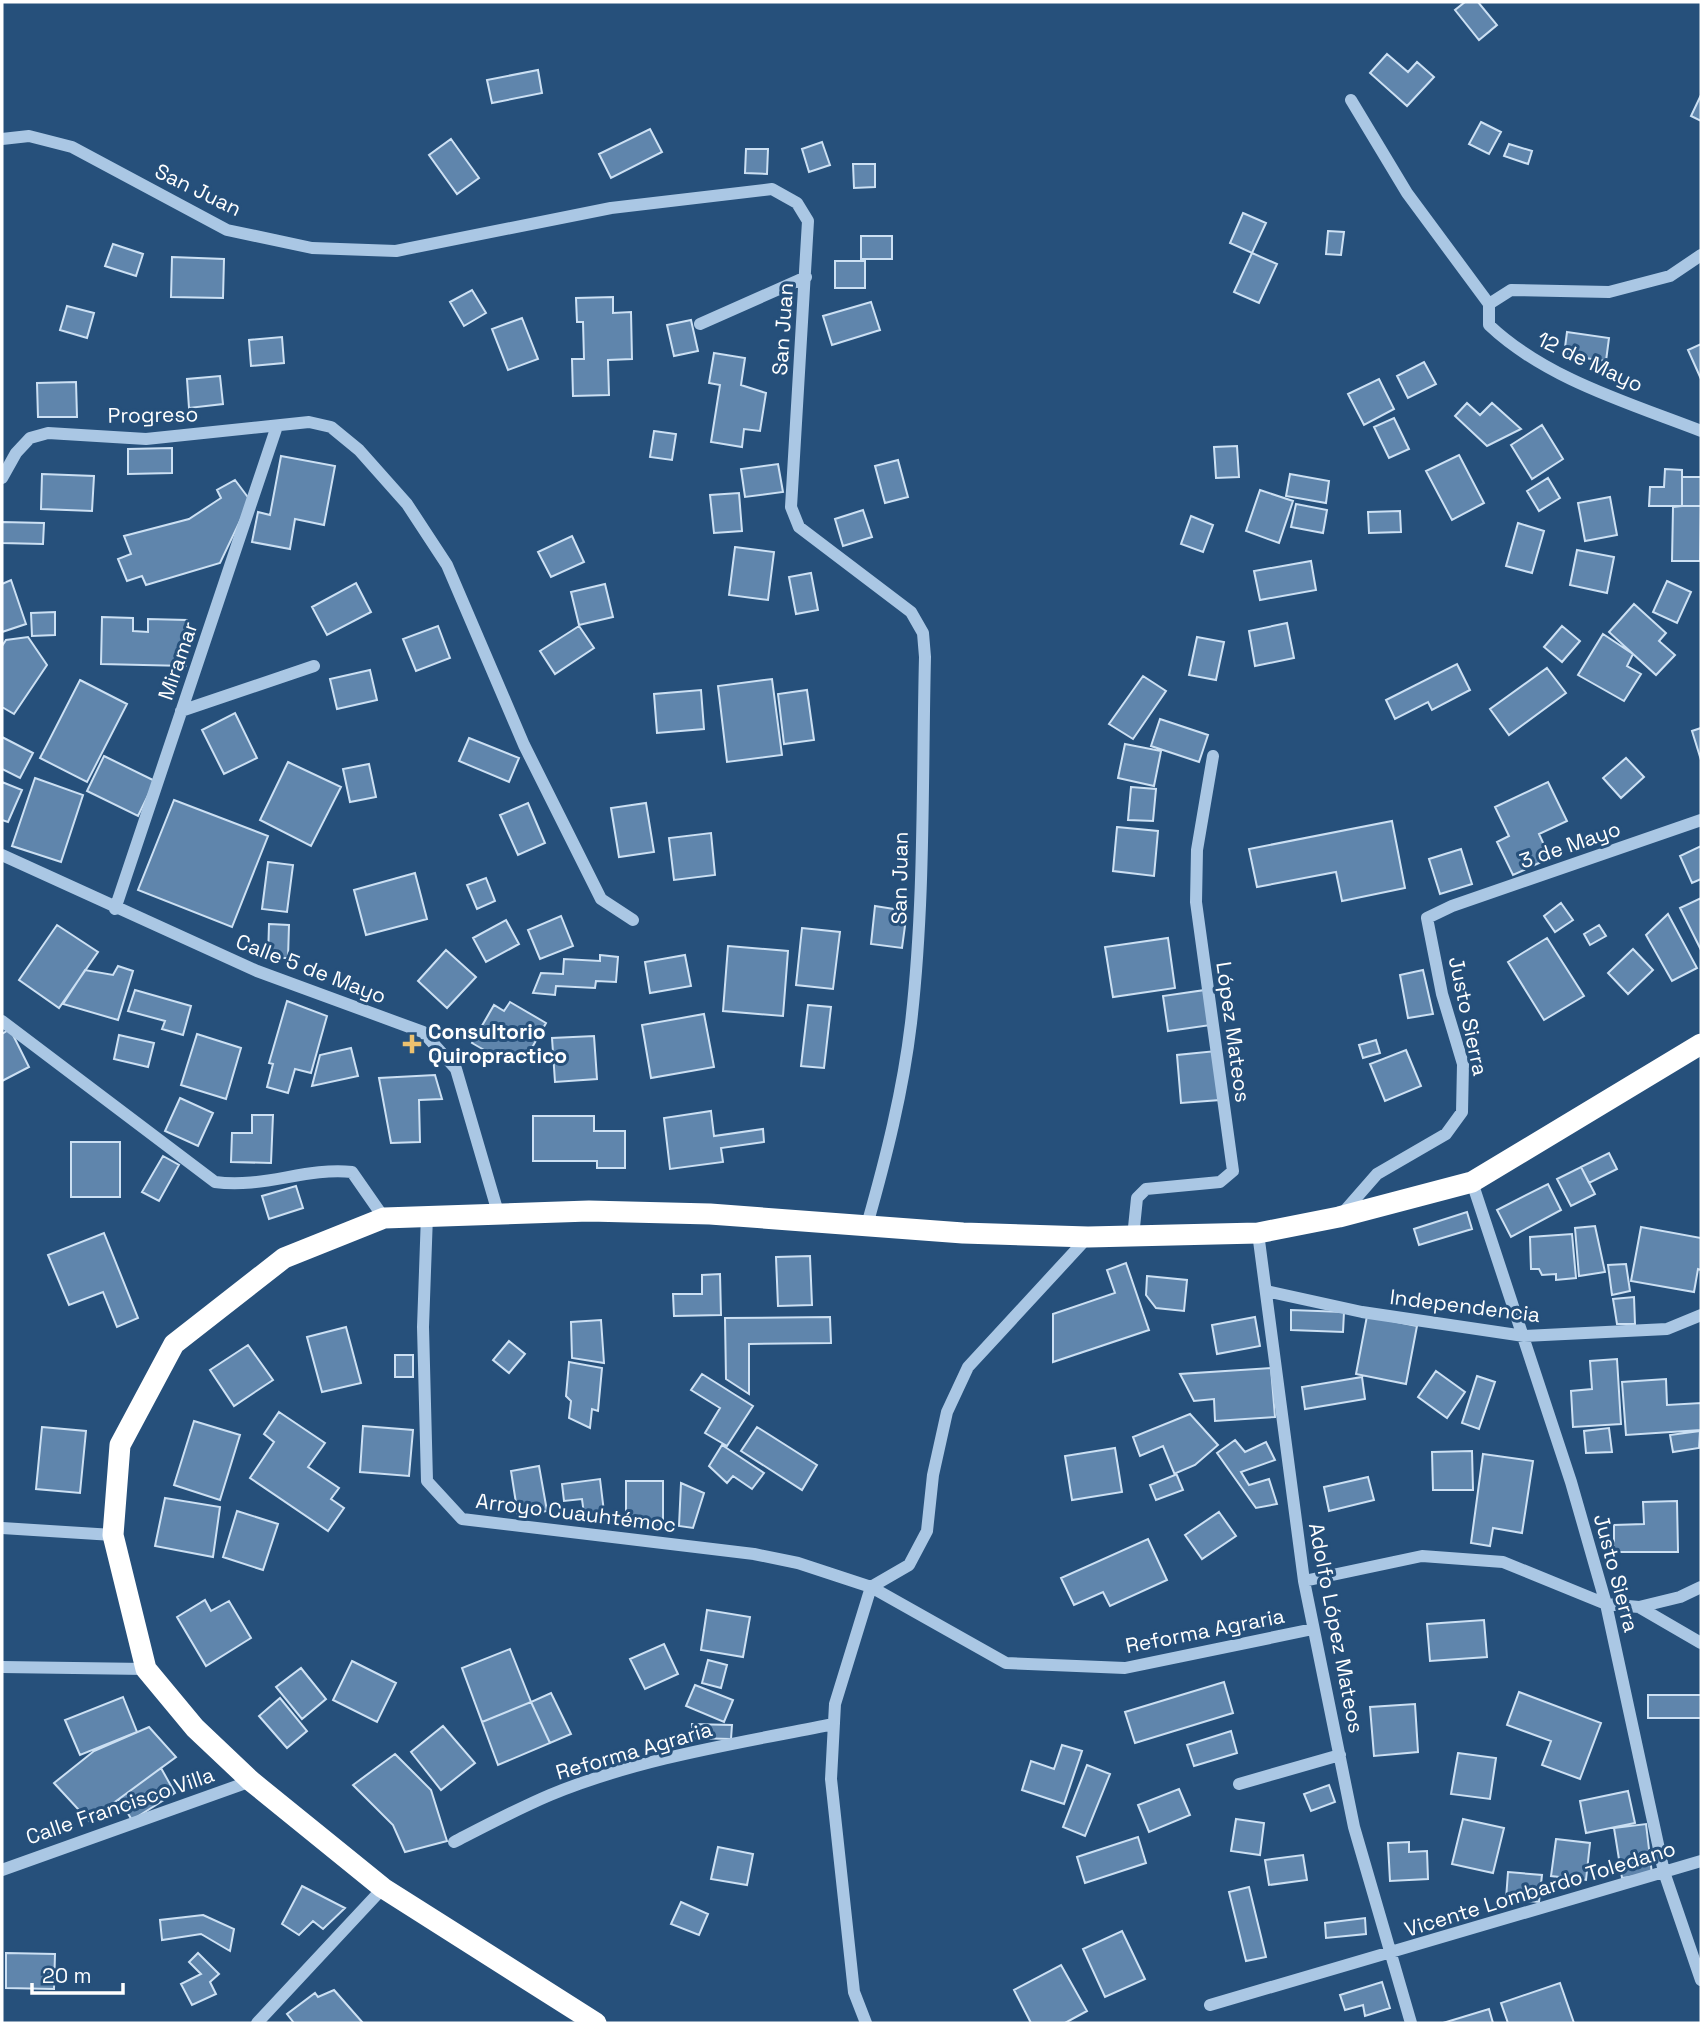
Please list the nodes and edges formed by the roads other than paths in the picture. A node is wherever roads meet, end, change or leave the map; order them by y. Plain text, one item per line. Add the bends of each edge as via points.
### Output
1 (1351, 100) dead end
2 (2, 139) edge
3 (1701, 255) edge
4 (806, 277) junction
5 (1489, 304) junction
6 (700, 324) dead end
7 (277, 426) junction
8 (1701, 431) edge
9 (2, 478) edge
10 (314, 666) dead end
11 (181, 711) junction
12 (1213, 756) dead end
13 (1701, 820) edge
14 (2, 855) edge
15 (1452, 906) joint
16 (115, 909) junction
17 (633, 920) dead end
18 (2, 1021) edge
19 (1701, 1044) edge
20 (1472, 1182) junction
21 (427, 1215) junction
22 (499, 1216) junction
23 (1339, 1217) junction
24 (384, 1218) junction
25 (867, 1225) junction
26 (1258, 1233) junction
27 (1088, 1237) junction
28 (1133, 1237) junction
29 (1266, 1291) junction
30 (1701, 1315) edge
31 (1524, 1336) junction
32 (2, 1528) edge
33 (113, 1535) junction
34 (1304, 1581) junction
35 (871, 1587) junction
36 (1701, 1587) edge
37 (1606, 1604) junction
38 (1639, 1607) junction
39 (1313, 1629) junction
40 (1701, 1643) edge
41 (2, 1667) edge
42 (146, 1669) junction
43 (834, 1724) junction
44 (1340, 1755) junction
45 (251, 1781) junction
46 (1239, 1784) dead end
47 (454, 1842) dead end
48 (1701, 1861) edge
49 (2, 1870) edge
50 (1664, 1872) junction
51 (383, 1888) junction
52 (1389, 1954) junction
53 (1701, 1979) edge
54 (1210, 2005) dead end
55 (257, 2023) edge
56 (596, 2023) edge
57 (866, 2023) edge
58 (1411, 2023) edge

1 - 5 street, 12 de Mayo via 1407,193
2 - 4 street, San Juan via 29,136 72,147 227,229 312,248 396,251 611,208 772,189 797,203 808,221
3 - 5 street via 1670,276 1609,292 1511,290
4 - 6 street
4 - 25 street, San Juan via 791,507 799,527 911,612 923,633 925,657 920,882 911,1023 891,1136
5 - 8 street, 12 de Mayo via 1489,325 1512,346 1583,385
7 - 9 street, Progreso via 146,439 48,433 30,438
7 - 11 street, Miramar
7 - 17 street, Progreso via 309,422 331,427 359,450 407,504 447,565 524,745 601,900
10 - 11 street
11 - 16 street, Miramar
12 - 28 street, López Mateos via 1197,850 1196,902 1233,1171 1220,1182 1146,1189 1138,1198
13 - 15 street, 3 de Mayo
14 - 16 street, Calle 5 de Mayo
15 - 23 street, Justo Sierra via 1427,918 1442,994 1463,1064 1462,1112 1446,1134 1377,1174
16 - 22 street, Calle 5 de Mayo via 257,971 423,1032 456,1069
18 - 24 street via 215,1182 241,1186 334,1170 352,1172
19 - 20 highway
20 - 23 highway
20 - 31 street, Justo Sierra
21 - 22 highway
21 - 24 highway
21 - 35 street, Arroyo Cuauhtémoc via 423,1327 427,1481 462,1519 754,1554 799,1563
22 - 25 highway via 643,1212
23 - 26 highway
24 - 33 highway via 284,1258 174,1343 120,1445
25 - 27 highway
26 - 28 highway
26 - 29 street, Adolfo López Mateos
27 - 28 highway
27 - 35 street via 968,1367 947,1412 927,1531 909,1565
29 - 31 street, Independencia via 1362,1312
29 - 34 street, Adolfo López Mateos
30 - 31 street, Independencia via 1667,1329
31 - 37 street, Justo Sierra
32 - 33 street
33 - 42 highway
34 - 37 street, Reforma Agraria via 1422,1556 1503,1562
34 - 39 street, Adolfo López Mateos
35 - 39 street, Reforma Agraria via 1006,1663 1125,1668
35 - 43 street via 835,1704
36 - 38 street, Reforma Agraria
37 - 38 street, Reforma Agraria
37 - 50 street, Justo Sierra
38 - 40 street
39 - 44 street, Adolfo López Mateos
41 - 42 street
42 - 45 highway via 195,1728
43 - 47 street, Reforma Agraria via 698,1751 600,1777 550,1795
43 - 57 street via 831,1779 854,1992
44 - 46 street
44 - 52 street, Adolfo López Mateos via 1354,1827
45 - 49 street, Calle Francisco Villa
45 - 51 highway
48 - 50 street, Vicente Lombardo Toledano
50 - 52 street, Vicente Lombardo Toledano
50 - 53 street, Justo Sierra
51 - 55 street
51 - 56 highway
52 - 54 street, Vicente Lombardo Toledano
52 - 58 street, Adolfo López Mateos

